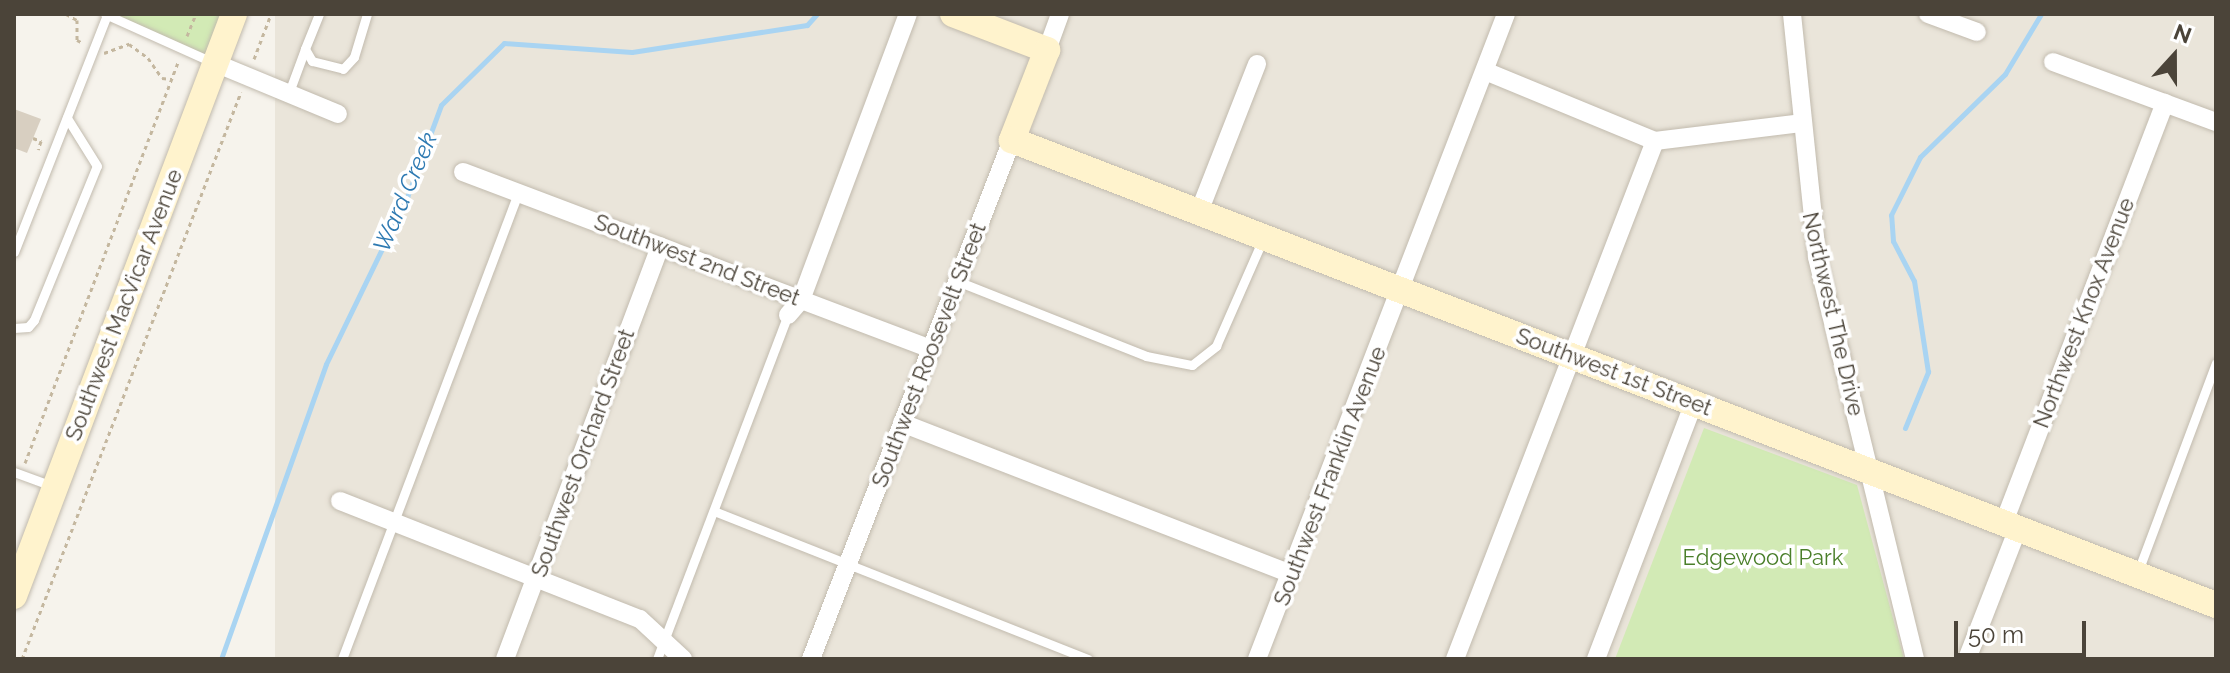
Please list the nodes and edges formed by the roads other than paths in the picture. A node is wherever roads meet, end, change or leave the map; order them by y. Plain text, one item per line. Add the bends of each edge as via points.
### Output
1 (106, 14) edge
2 (234, 14) edge
3 (319, 14) edge
4 (367, 14) edge
5 (908, 14) edge
6 (953, 14) edge
7 (1060, 14) edge
8 (1506, 14) edge
9 (1792, 14) edge
10 (1928, 14) edge
11 (1977, 32) dead end
12 (305, 49) junction
13 (1047, 50) junction
14 (2053, 62) dead end
15 (215, 63) junction
16 (1257, 64) dead end
17 (1485, 71) junction
18 (288, 95) junction
19 (2165, 103) junction
20 (338, 114) dead end
21 (67, 118) junction
22 (2216, 122) edge
23 (1801, 123) junction
24 (1012, 140) junction
25 (1655, 141) junction
26 (463, 172) dead end
27 (518, 193) junction
28 (1199, 212) junction
29 (1264, 238) junction
30 (660, 246) junction
31 (14, 252) edge
32 (957, 281) junction
33 (1401, 292) junction
34 (801, 300) junction
35 (788, 315) joint
36 (14, 328) edge
37 (931, 349) junction
38 (1572, 356) junction
39 (2216, 363) edge
40 (1694, 402) junction
41 (902, 423) junction
42 (1870, 470) junction
43 (17, 473) edge
44 (55, 487) junction
45 (340, 501) dead end
46 (714, 511) junction
47 (395, 524) junction
48 (2011, 525) junction
49 (848, 562) junction
50 (1291, 574) junction
51 (2137, 574) junction
52 (536, 579) junction
53 (14, 596) edge
54 (2216, 605) edge
55 (665, 639) junction
56 (342, 659) edge
57 (505, 659) edge
58 (657, 659) edge
59 (683, 659) edge
60 (811, 659) edge
61 (1088, 659) edge
62 (1257, 659) edge
63 (1455, 659) edge
64 (1596, 659) edge
65 (1915, 659) edge
66 (1967, 659) edge

1 - 15 lane
1 - 21 lane
2 - 15 street, Southwest MacVicar Avenue
3 - 12 lane
4 - 12 lane via 354,57 343,69 312,61
5 - 34 street
6 - 13 street
7 - 13 street
8 - 17 street, Southwest Franklin Avenue
9 - 23 street, Northwest The Drive
10 - 11 street
12 - 18 lane
13 - 24 street, Southwest Roosevelt Street
14 - 19 street
15 - 18 street
15 - 44 street, Southwest MacVicar Avenue
16 - 28 street
17 - 25 street
17 - 33 street, Southwest Franklin Avenue
18 - 20 street
19 - 22 street
19 - 48 street, Northwest Knox Avenue
21 - 31 lane
21 - 36 lane via 97,166 34,320 28,327
23 - 25 street
23 - 42 street, Northwest The Drive via 1817,257
24 - 28 street, Southwest 1st Street
24 - 32 street, Southwest Roosevelt Street
25 - 38 street
26 - 27 street, Southwest 2nd Street
27 - 30 street, Southwest 2nd Street
27 - 47 lane via 397,505
28 - 29 street, Southwest 1st Street
29 - 32 lane via 1216,346 1192,365 1146,356
29 - 33 street, Southwest 1st Street
30 - 34 street, Southwest 2nd Street
30 - 52 street, Southwest Orchard Street
32 - 37 street, Southwest Roosevelt Street
33 - 38 street, Southwest 1st Street
33 - 50 street, Southwest Franklin Avenue
34 - 35 street
34 - 37 street, Southwest 2nd Street
35 - 46 lane
37 - 41 street, Southwest Roosevelt Street
38 - 40 street, Southwest 1st Street
38 - 63 street
39 - 51 lane
40 - 42 street, Southwest 1st Street
40 - 64 street
41 - 49 street, Southwest Roosevelt Street
41 - 50 street
42 - 48 street, Southwest 1st Street
42 - 65 street, Northwest The Drive
43 - 44 lane
44 - 53 street, Southwest MacVicar Avenue
45 - 47 street
46 - 49 lane
46 - 55 lane
47 - 52 street
47 - 56 lane
48 - 51 street, Southwest 1st Street
48 - 66 street, Northwest Knox Avenue
49 - 60 street, Southwest Roosevelt Street
49 - 61 lane
50 - 62 street, Southwest Franklin Avenue
51 - 54 street, Southwest 1st Street
52 - 55 street via 640,619
52 - 57 street, Southwest Orchard Street
55 - 58 lane
55 - 59 street

